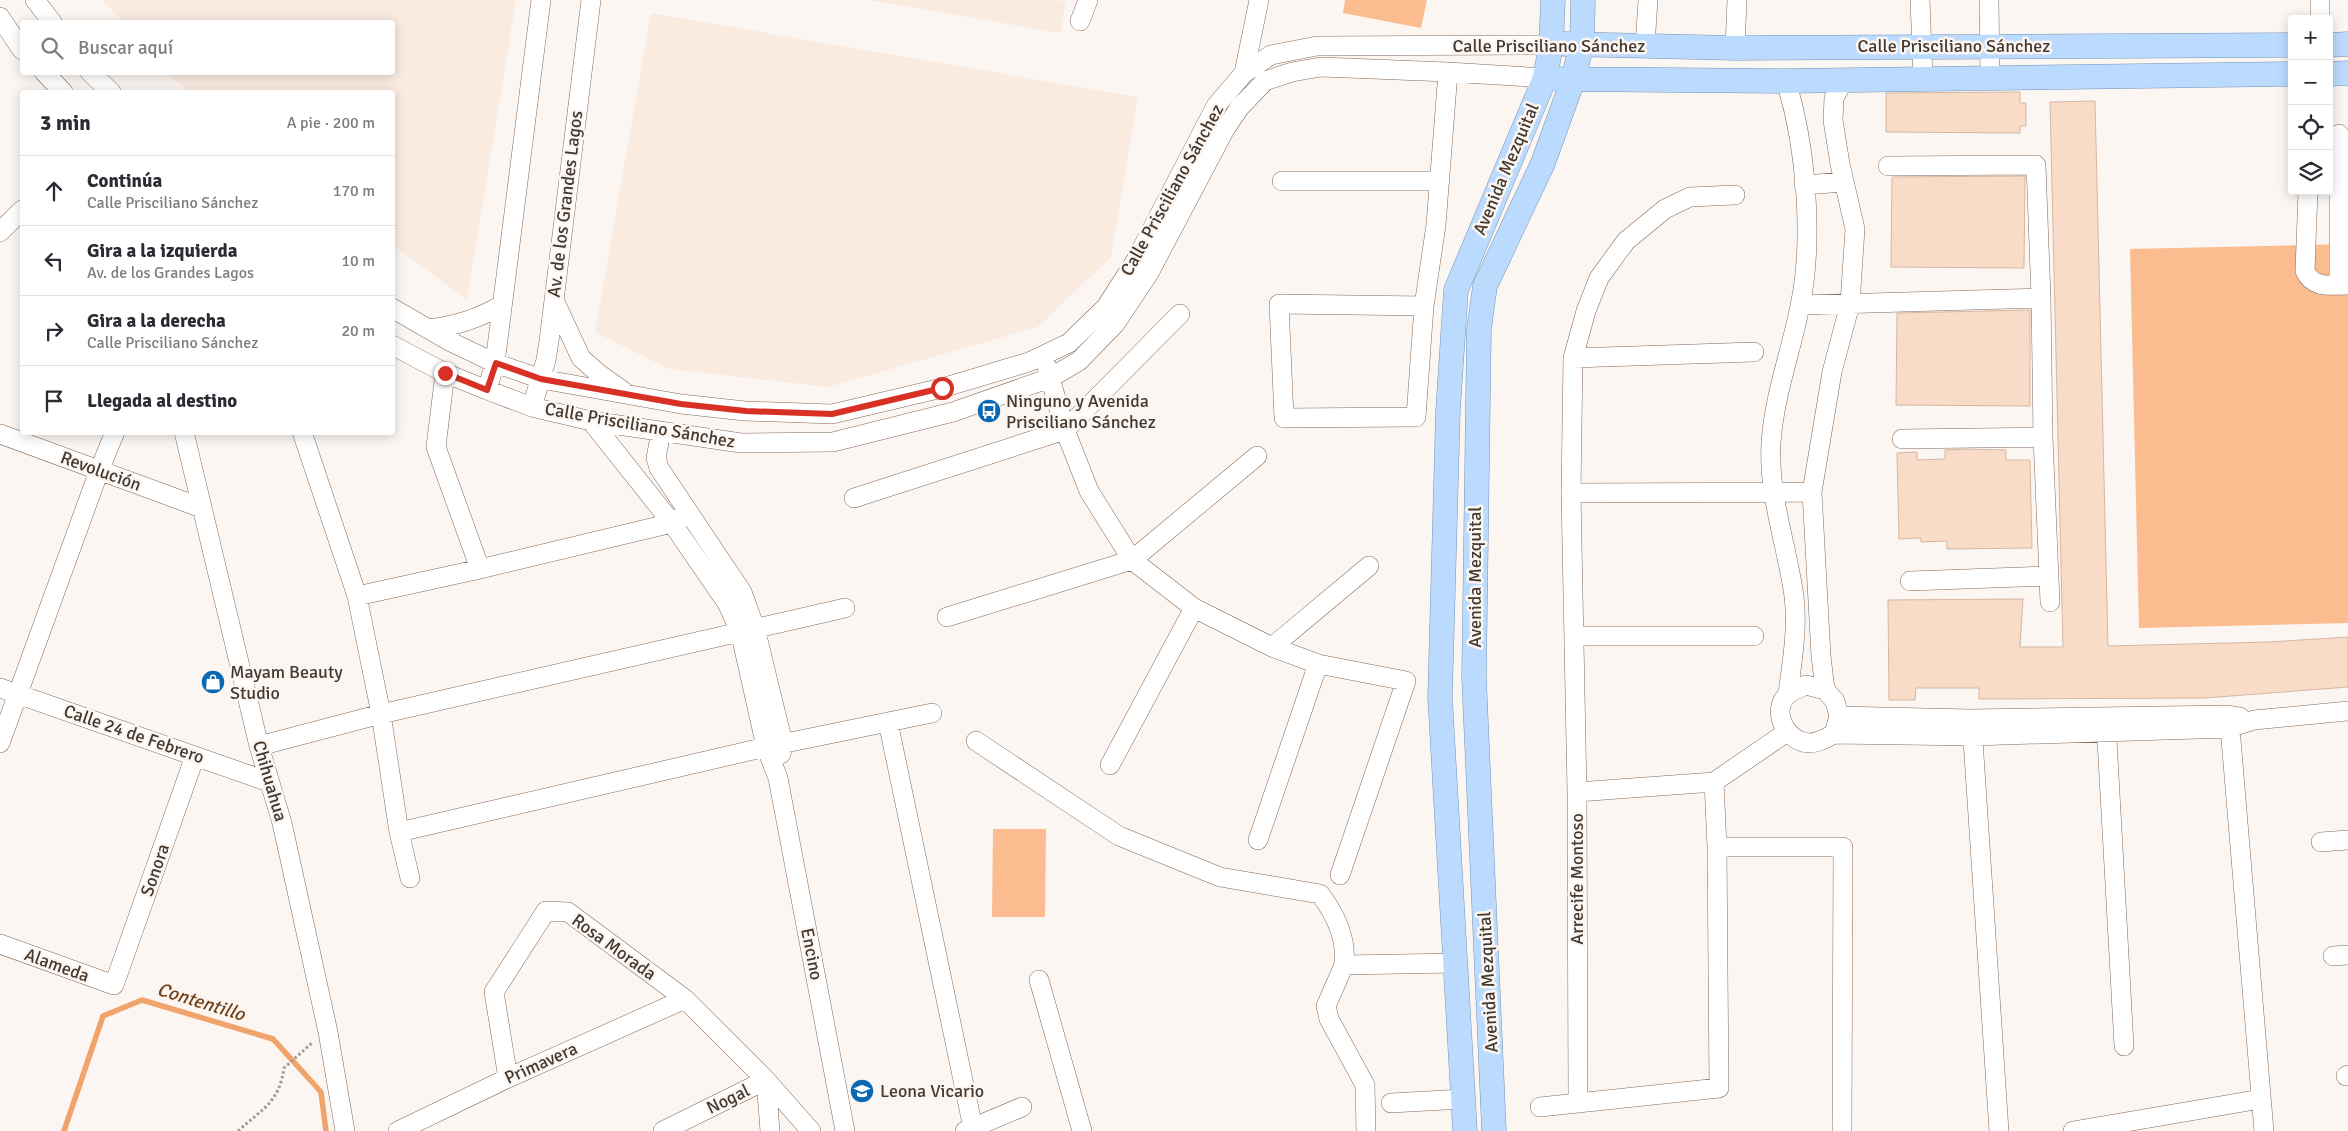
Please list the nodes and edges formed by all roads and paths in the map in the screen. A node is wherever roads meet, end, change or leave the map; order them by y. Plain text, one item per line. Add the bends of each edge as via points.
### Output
1 (36, 0) edge
2 (541, 0) edge
3 (591, 0) edge
4 (1088, 0) edge
5 (1259, 0) edge
6 (1553, 0) edge
7 (1583, 0) edge
8 (1648, 0) edge
9 (1737, 0) edge
10 (1920, 0) edge
11 (1989, 0) edge
12 (2320, 0) edge
13 (2320, 15) edge
14 (0, 17) edge
15 (51, 20) edge
16 (1080, 20) dead end
17 (1582, 43) junction
18 (2348, 44) edge
19 (1551, 45) junction
20 (1923, 45) junction
21 (2288, 45) edge
22 (2333, 45) edge
23 (1645, 46) junction
24 (1990, 46) junction
25 (20, 47) edge
26 (1735, 48) junction
27 (1448, 72) junction
28 (1244, 73) junction
29 (2348, 73) edge
30 (2288, 74) edge
31 (2333, 74) edge
32 (47, 75) edge
33 (93, 75) edge
34 (1545, 78) junction
35 (1923, 78) junction
36 (1990, 78) junction
37 (1573, 80) junction
38 (1844, 80) junction
39 (1786, 81) junction
40 (61, 90) edge
41 (109, 90) edge
42 (2339, 134) edge
43 (1888, 166) dead end
44 (1282, 181) dead end
45 (1440, 181) junction
46 (1844, 182) junction
47 (1804, 185) junction
48 (1736, 195) dead end
49 (2308, 195) edge
50 (20, 212) edge
51 (0, 232) edge
52 (2344, 285) edge
53 (2041, 298) junction
54 (553, 299) junction
55 (1850, 304) junction
56 (502, 305) junction
57 (1801, 305) junction
58 (1424, 306) junction
59 (395, 310) edge
60 (1180, 314) dead end
61 (428, 329) junction
62 (395, 347) edge
63 (1754, 352) dead end
64 (1045, 356) junction
65 (1573, 358) junction
66 (496, 363) junction
67 (445, 373) junction
68 (1050, 378) junction
69 (541, 379) junction
70 (487, 390) junction
71 (630, 395) junction
72 (532, 407) junction
73 (591, 421) junction
74 (1065, 430) junction
75 (662, 432) junction
76 (0, 434) edge
77 (114, 435) edge
78 (185, 435) edge
79 (303, 435) edge
80 (2043, 437) junction
81 (1902, 439) dead end
82 (1257, 456) dead end
83 (99, 471) junction
84 (1772, 491) junction
85 (1812, 492) junction
86 (1571, 493) junction
87 (854, 498) dead end
88 (202, 508) junction
89 (690, 513) junction
90 (672, 523) junction
91 (1132, 560) junction
92 (1369, 566) dead end
93 (480, 569) junction
94 (2048, 576) junction
95 (1910, 581) dead end
96 (357, 596) junction
97 (2050, 602) dead end
98 (845, 608) dead end
99 (1194, 608) junction
100 (947, 617) dead end
101 (748, 630) junction
102 (1574, 636) junction
103 (1754, 636) dead end
104 (1272, 647) junction
105 (1318, 664) junction
106 (8, 690) edge
107 (1825, 690) junction
108 (1788, 694) junction
109 (2348, 711) edge
110 (932, 713) dead end
111 (381, 714) junction
112 (1839, 716) junction
113 (2229, 721) junction
114 (888, 722) junction
115 (2106, 725) junction
116 (1972, 728) junction
117 (1787, 732) junction
118 (1834, 734) junction
119 (976, 741) dead end
120 (0, 743) edge
121 (775, 745) junction
122 (259, 746) junction
123 (195, 756) junction
124 (1110, 765) dead end
125 (269, 782) junction
126 (1714, 782) junction
127 (1577, 792) junction
128 (399, 832) junction
129 (1258, 840) dead end
130 (2348, 840) edge
131 (2321, 842) dead end
132 (1717, 847) junction
133 (1340, 875) dead end
134 (410, 878) dead end
135 (0, 944) edge
136 (1456, 963) junction
137 (1344, 965) junction
138 (1039, 980) dead end
139 (114, 985) joint
140 (684, 999) junction
141 (328, 1032) junction
142 (2124, 1046) dead end
143 (508, 1078) junction
144 (766, 1080) junction
145 (1463, 1099) junction
146 (2260, 1100) junction
147 (1578, 1102) junction
148 (1391, 1103) dead end
149 (1022, 1107) dead end
150 (1540, 1107) dead end
151 (969, 1129) edge
152 (238, 1131) edge
153 (346, 1131) edge
154 (398, 1131) edge
155 (663, 1131) edge
156 (770, 1131) edge
157 (811, 1131) edge
158 (845, 1131) edge
159 (1082, 1131) edge
160 (1366, 1131) edge
161 (1465, 1131) edge
162 (1494, 1131) edge
163 (1842, 1131) edge
164 (1999, 1131) edge
165 (2073, 1131) edge
166 (2264, 1131) edge

1 - 15 street
2 - 56 street
3 - 54 street, Av. de los Grandes Lagos
4 - 16 street
5 - 28 street
6 - 19 main road, Avenida Mezquital
7 - 17 main road, Avenida Mezquital
8 - 23 street
9 - 26 street
10 - 20 street
11 - 24 street
12 - 13 street
14 - 25 street
17 - 19 main road, Calle Prisciliano Sánchez
17 - 23 main road, Calle Prisciliano Sánchez
17 - 37 main road, Avenida Mezquital
18 - 22 main road
19 - 28 street, Calle Prisciliano Sánchez via 1317,46 1271,54
19 - 34 main road, Avenida Mezquital
20 - 24 main road, Calle Prisciliano Sánchez
20 - 26 main road, Calle Prisciliano Sánchez
20 - 35 street
21 - 24 main road, Calle Prisciliano Sánchez
23 - 26 main road, Calle Prisciliano Sánchez
24 - 36 street
27 - 34 street, Calle Prisciliano Sánchez
27 - 45 street
27 - 68 street, Calle Prisciliano Sánchez via 1320,67 1266,81 1240,107 1225,130 1149,273 1115,324 1079,361
28 - 64 street, Calle Prisciliano Sánchez via 1216,106 1136,260 1106,307 1069,342
29 - 31 main road
30 - 36 main road, Calle Prisciliano Sánchez
32 - 40 street
33 - 41 street
34 - 37 main road, Calle Prisciliano Sánchez
34 - 136 main road, Avenida Mezquital via 1456,290 1447,420 1440,697
35 - 36 main road, Calle Prisciliano Sánchez
35 - 38 main road, Calle Prisciliano Sánchez
37 - 39 main road, Calle Prisciliano Sánchez
37 - 162 main road, Avenida Mezquital via 1543,163 1485,286 1479,329 1474,677
38 - 39 main road, Calle Prisciliano Sánchez
38 - 46 street via 1834,98 1833,120
39 - 47 street via 1797,115
42 - 52 street
43 - 53 street via 2036,165
44 - 45 street
45 - 58 street
46 - 47 street
46 - 55 street via 1855,229
47 - 57 street via 1808,239
48 - 65 street via 1690,197 1665,209 1626,241 1599,278
49 - 52 street via 2305,271 2311,282 2319,285
50 - 51 street
53 - 55 street
53 - 80 street
54 - 69 street, Av. de los Grandes Lagos
54 - 71 street via 581,358
55 - 57 street
55 - 85 street via 1832,372
56 - 61 street via 458,326
56 - 66 street
57 - 84 street via 1778,389 1771,444
58 - 58 street via 1416,418 1284,418 1279,304
59 - 61 street, Calle Prisciliano Sánchez
60 - 74 street
61 - 66 street, Calle Prisciliano Sánchez
62 - 67 street, Calle Prisciliano Sánchez
63 - 65 street
64 - 68 street
64 - 71 street, Calle Prisciliano Sánchez via 942,388 832,414 746,411
65 - 86 street
66 - 69 street, Calle Prisciliano Sánchez
66 - 70 street
67 - 70 street, Calle Prisciliano Sánchez
67 - 93 street via 436,447
68 - 74 street
68 - 75 street, Calle Prisciliano Sánchez via 953,412 833,442 741,443
69 - 71 street, Calle Prisciliano Sánchez
69 - 72 street, Av. de los Grandes Lagos
70 - 72 street, Calle Prisciliano Sánchez
72 - 73 street, Calle Prisciliano Sánchez
73 - 75 street, Calle Prisciliano Sánchez
73 - 90 street
74 - 87 street
74 - 91 street via 1089,491
75 - 89 street via 656,458 659,468
76 - 83 street, Revolución
77 - 83 street
78 - 88 street, Chihuahua
79 - 96 street
80 - 81 street
80 - 94 street
82 - 91 street
83 - 88 street, Revolución
83 - 106 street
84 - 85 street
84 - 86 street
84 - 108 street via 1794,597 1796,636
85 - 107 street
86 - 102 street
88 - 122 street, Chihuahua
89 - 90 street
89 - 101 street via 742,592
90 - 93 street
90 - 101 street
91 - 99 street
91 - 100 street
92 - 104 street
93 - 96 street
94 - 95 street
94 - 97 street
96 - 111 street
98 - 101 street
99 - 104 street
99 - 124 street
101 - 111 street
101 - 121 street
102 - 103 street
102 - 127 street
104 - 105 street
105 - 129 street
105 - 133 street via 1406,681
106 - 120 street
106 - 123 street, Calle 24 de Febrero
107 - 108 street via 1806,685
107 - 112 street via 1836,701
108 - 117 street via 1782,706 1781,720
109 - 113 street
110 - 114 street
111 - 122 street
111 - 128 street
112 - 116 street
112 - 118 street
113 - 115 street
113 - 146 street
114 - 121 street
114 - 151 street
115 - 116 street
115 - 142 street
116 - 118 street
116 - 164 street
117 - 118 street via 1796,740 1809,743
117 - 126 street
119 - 137 street via 1119,836 1220,877 1320,894 1333,910 1346,947
121 - 128 street
121 - 158 street, Encino via 778,778
122 - 125 street, Chihuahua
123 - 125 street, Calle 24 de Febrero
123 - 139 street, Sonora
125 - 141 street, Chihuahua via 282,823
126 - 127 street, Arrecife Montoso
126 - 132 street
127 - 147 street, Arrecife Montoso
128 - 134 street
130 - 131 street
132 - 147 street via 1719,1088
132 - 163 street via 1843,847
135 - 139 street, Alameda
136 - 137 street
136 - 145 main road, Avenida Mezquital
137 - 160 street via 1326,1006 1329,1019 1365,1085
138 - 159 street
140 - 143 street, Primavera
140 - 143 street, Rosa Morada via 568,912 546,910 494,992
140 - 144 street, Rosa Morada
141 - 152 path via 284,1068 275,1099
141 - 153 street, Chihuahua
143 - 154 street, Primavera
144 - 155 street, Nogal
144 - 156 street
144 - 157 street, Rosa Morada
145 - 148 street
145 - 161 main road, Avenida Mezquital
146 - 165 street
146 - 166 street
147 - 150 street
149 - 151 street

